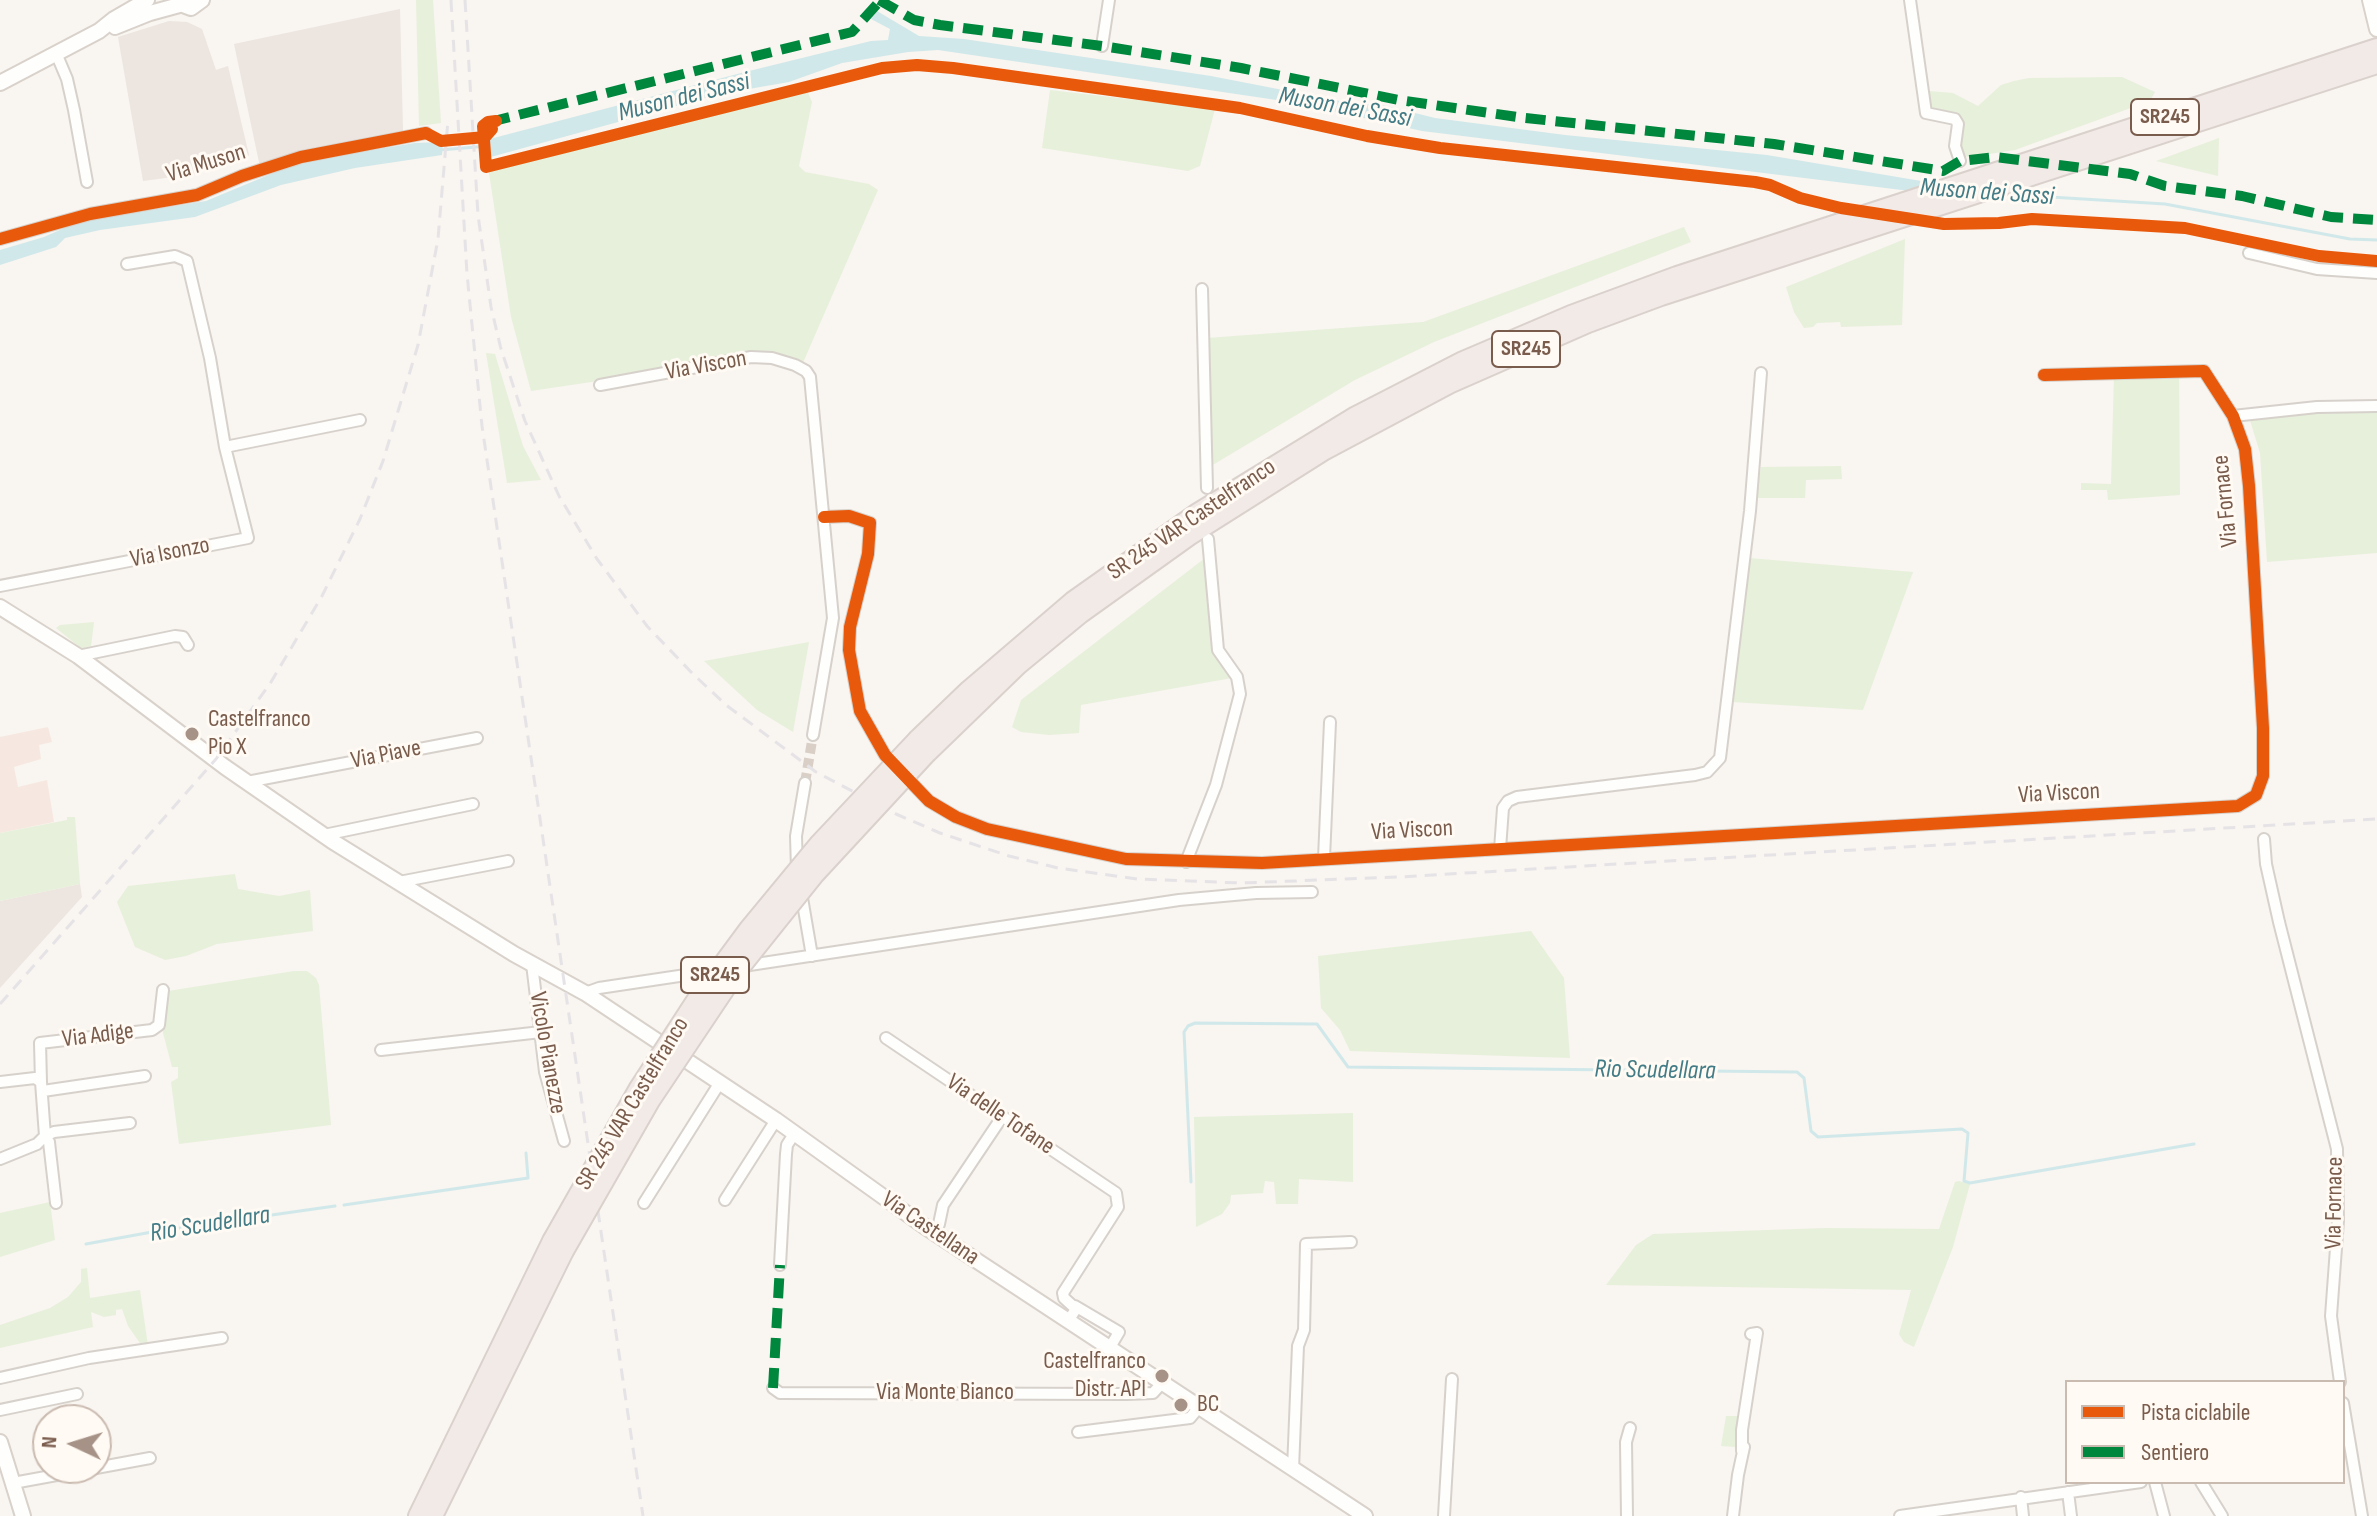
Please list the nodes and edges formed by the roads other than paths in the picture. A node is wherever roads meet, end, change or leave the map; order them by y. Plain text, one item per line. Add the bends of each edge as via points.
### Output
1 (147, 0) edge
2 (202, 0) edge
3 (1109, 0) edge
4 (1910, 0) edge
5 (2370, 0) edge
6 (181, 2) edge
7 (2377, 29) edge
8 (99, 31) junction
9 (1102, 46) dead end
10 (2377, 48) edge
11 (56, 53) junction
12 (2377, 64) edge
13 (0, 83) edge
14 (426, 133) dead end
15 (1960, 161) dead end
16 (87, 182) dead end
17 (0, 239) edge
18 (2249, 253) dead end
19 (127, 264) dead end
20 (2377, 273) edge
21 (1202, 289) dead end
22 (1761, 373) dead end
23 (2044, 375) dead end
24 (600, 385) dead end
25 (2377, 406) edge
26 (2233, 416) junction
27 (360, 420) dead end
28 (225, 447) junction
29 (1207, 488) dead end
30 (824, 517) junction
31 (1208, 539) dead end
32 (0, 586) edge
33 (0, 607) edge
34 (188, 645) dead end
35 (78, 656) junction
36 (1330, 722) dead end
37 (813, 735) tunnel mouth
38 (477, 738) dead end
39 (923, 746) junction
40 (247, 782) junction
41 (805, 783) tunnel mouth
42 (2256, 795) joint
43 (473, 804) dead end
44 (324, 835) junction
45 (2264, 839) dead end
46 (1500, 849) junction
47 (1324, 858) junction
48 (508, 861) dead end
49 (1186, 862) junction
50 (399, 882) junction
51 (1312, 892) dead end
52 (812, 956) junction
53 (532, 964) junction
54 (163, 990) dead end
55 (585, 993) junction
56 (541, 1032) junction
57 (886, 1038) dead end
58 (381, 1050) dead end
59 (145, 1076) dead end
60 (0, 1082) edge
61 (719, 1084) junction
62 (42, 1086) junction
63 (1002, 1117) junction
64 (776, 1120) junction
65 (130, 1123) dead end
66 (794, 1134) junction
67 (45, 1136) junction
68 (564, 1141) dead end
69 (0, 1159) edge
70 (725, 1200) dead end
71 (56, 1203) dead end
72 (644, 1203) dead end
73 (934, 1232) junction
74 (1351, 1242) dead end
75 (558, 1246) junction
76 (780, 1265) dead end
77 (1075, 1306) junction
78 (1068, 1321) junction
79 (1751, 1334) dead end
80 (222, 1338) dead end
81 (1109, 1349) junction
82 (0, 1378) edge
83 (1452, 1379) dead end
84 (2340, 1380) edge
85 (1162, 1383) junction
86 (773, 1388) dead end
87 (77, 1394) dead end
88 (1200, 1406) junction
89 (0, 1410) edge
90 (1630, 1428) dead end
91 (1078, 1432) dead end
92 (0, 1442) edge
93 (2346, 1443) edge
94 (150, 1458) dead end
95 (112, 1465) edge
96 (1293, 1469) junction
97 (32, 1478) edge
98 (12, 1481) junction
99 (2126, 1484) edge
100 (2156, 1484) edge
101 (2202, 1484) edge
102 (2068, 1492) junction
103 (2021, 1497) junction
104 (1902, 1515) edge
105 (23, 1516) edge
106 (418, 1516) edge
107 (433, 1516) edge
108 (1365, 1516) edge
109 (1444, 1516) edge
110 (1627, 1516) edge
111 (1733, 1516) edge
112 (2023, 1516) edge
113 (2071, 1516) edge
114 (2164, 1516) edge
115 (2222, 1516) edge
116 (2362, 1516) edge

1 - 8 street
2 - 6 street via 191,8
3 - 9 street
4 - 15 street via 1926,113 1955,119
5 - 7 street
6 - 8 street
8 - 11 street
10 - 39 highway, SR 245 VAR Castelfranco / SR245 via 1638,289 1463,361 1356,416 1196,514 1073,601 969,690
11 - 13 street
11 - 16 street via 74,110
12 - 39 highway, SR 245 VAR Castelfranco / SR245 via 1728,273 1588,323 1449,384 1337,443 1216,517 1080,614
14 - 17 street, Via Muson via 301,157 197,195 90,214
18 - 20 street via 2317,269
19 - 28 street, Via Isonzo via 175,256 187,261
21 - 29 street
22 - 46 street via 1720,758 1695,775 1517,797 1503,808
23 - 26 street, Via Fornace via 2204,371
24 - 30 street, Via Viscon via 751,357 772,358 806,371
25 - 26 street
26 - 42 street, Via Fornace via 2245,449 2254,547 2263,728 2263,776
27 - 28 street
28 - 32 street, Via Isonzo via 248,538
30 - 37 street, Via Viscon via 833,618
30 - 49 street, Via Viscon via 849,516 870,523 849,650 860,711 885,755 916,788 941,810 987,829 1126,859
31 - 49 street via 1218,650 1237,677 1240,694 1216,785
33 - 35 street
34 - 35 street via 175,636
35 - 40 street
36 - 47 street
38 - 40 street, Via Piave
39 - 75 highway, SR 245 VAR Castelfranco / SR245, bridge via 735,974
40 - 44 street
41 - 52 street via 795,861
42 - 46 street, Via Viscon via 2238,806
43 - 44 street
44 - 50 street
45 - 84 street, Via Fornace via 2279,922 2337,1149 2331,1316
46 - 47 street, Via Viscon
47 - 49 street, Via Viscon
48 - 50 street
50 - 53 street
51 - 52 street via 1206,897
52 - 55 street
53 - 55 street, Via Castellana
53 - 56 street, Vicolo Pianezze
54 - 62 street, Via Adige via 159,1025 152,1030 40,1043
55 - 61 street, Via Castellana
56 - 58 street
56 - 68 street, Vicolo Pianezze via 545,1072
57 - 63 street, Via delle Tofane
59 - 62 street, Via Adige
60 - 62 street, Via Adige via 35,1078
61 - 64 street, Via Castellana
61 - 72 street
62 - 67 street, Via Adige
63 - 73 street via 943,1205
63 - 77 street, Via delle Tofane via 1119,1197 1118,1207 1063,1293
64 - 66 street, Via Castellana
64 - 70 street
65 - 67 street
66 - 73 street, Via Castellana
66 - 76 street via 786,1154
67 - 69 street
67 - 71 street, Via Adige
73 - 78 street, Via Castellana
74 - 96 street via 1306,1244
75 - 106 highway, SR 245 VAR Castelfranco / SR245
75 - 107 highway, SR 245 VAR Castelfranco / SR245
77 - 78 street
77 - 81 street via 1119,1332
78 - 81 street, Via Castellana
79 - 111 street via 1757,1333
80 - 82 street
81 - 85 street, Via Castellana
83 - 109 street
85 - 86 street, Via Monte Bianco via 1153,1393 1126,1394 780,1393
85 - 88 street, Via Castellana
87 - 89 street
88 - 91 street via 1190,1418
88 - 96 street, Via Castellana
90 - 110 street
92 - 98 street
93 - 116 street
94 - 95 street
96 - 108 street, Via Castellana
97 - 98 street
98 - 105 street
99 - 102 street
100 - 114 street
101 - 115 street
102 - 103 street
102 - 113 street
103 - 104 street
103 - 112 street

